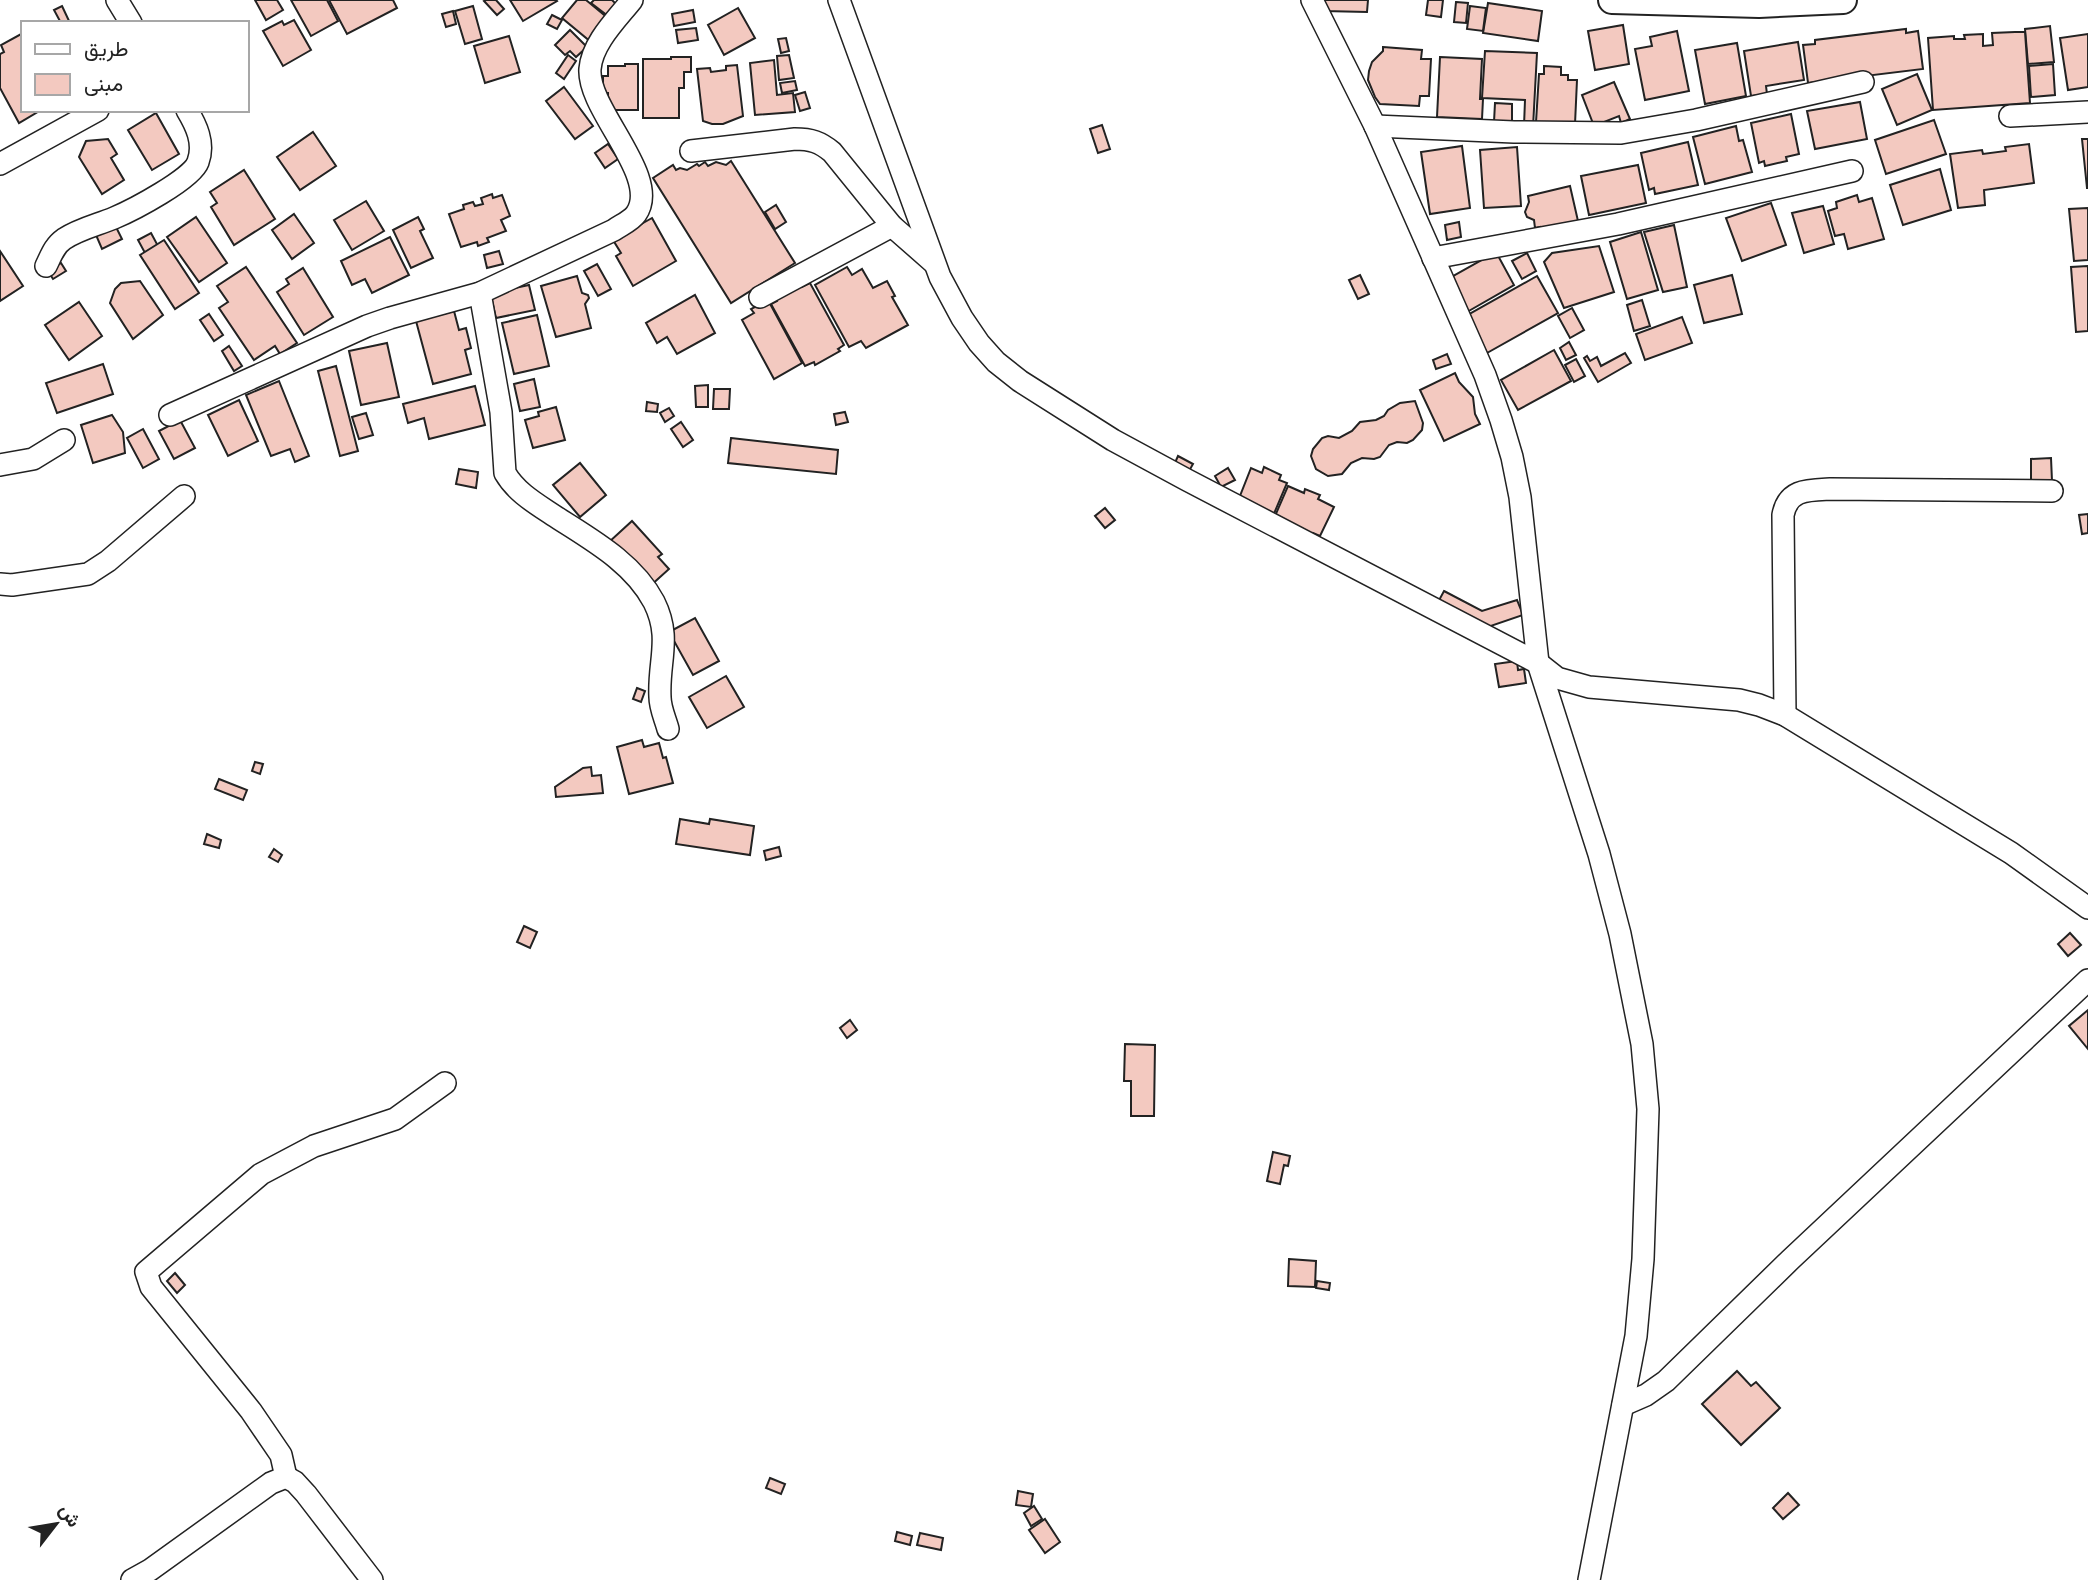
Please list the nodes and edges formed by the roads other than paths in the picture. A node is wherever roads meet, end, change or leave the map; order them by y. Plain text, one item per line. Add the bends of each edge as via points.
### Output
1 (117, 0) edge
2 (632, 0) edge
3 (839, 0) edge
4 (1312, 0) edge
5 (1612, 0) edge
6 (1843, 0) edge
7 (130, 21) edge
8 (1863, 82) dead end
9 (94, 112) edge
10 (188, 112) edge
11 (2088, 112) edge
12 (2010, 116) dead end
13 (1375, 126) junction
14 (691, 151) dead end
15 (0, 164) edge
16 (1852, 171) dead end
17 (892, 226) junction
18 (1433, 258) junction
19 (935, 263) junction
20 (46, 266) dead end
21 (480, 293) junction
22 (760, 296) dead end
23 (170, 415) dead end
24 (64, 440) dead end
25 (0, 465) edge
26 (2052, 491) dead end
27 (184, 496) dead end
28 (0, 584) edge
29 (1538, 663) junction
30 (1784, 715) junction
31 (668, 729) dead end
32 (2088, 908) edge
33 (2088, 980) edge
34 (445, 1083) dead end
35 (1623, 1405) junction
36 (286, 1477) junction
37 (132, 1580) edge
38 (372, 1580) edge
39 (1589, 1580) edge

1 - 7 street
2 - 21 street via 598,45 590,78 593,92 637,173 641,188 636,213 614,230
3 - 19 street
4 - 13 street
5 - 6 main road via 1759,4
8 - 13 street via 1621,132
9 - 15 street
10 - 20 street via 198,128 200,147 198,162 187,177 116,217 62,240
11 - 12 street
13 - 18 street
14 - 17 street via 795,139 821,143
16 - 18 street via 1618,224
17 - 19 street
17 - 22 street
18 - 29 street via 1485,375 1511,457 1520,497
19 - 29 street via 979,343 1020,382 1113,440 1234,506
21 - 23 street via 367,326
21 - 31 street via 501,412 505,473 530,500 614,556 645,587 664,634 660,699
24 - 25 street via 33,459
26 - 30 street via 1830,489 1791,497 1783,516
27 - 28 street via 88,574
29 - 30 street via 1557,678 1582,686 1739,701
29 - 35 street via 1599,854 1642,1044 1648,1110 1644,1234 1636,1336
30 - 32 street via 2011,853
33 - 35 street via 1666,1381
34 - 36 street via 395,1119 314,1146 261,1174 146,1272 151,1287 274,1444
35 - 39 street
36 - 37 street
36 - 38 street via 306,1494

